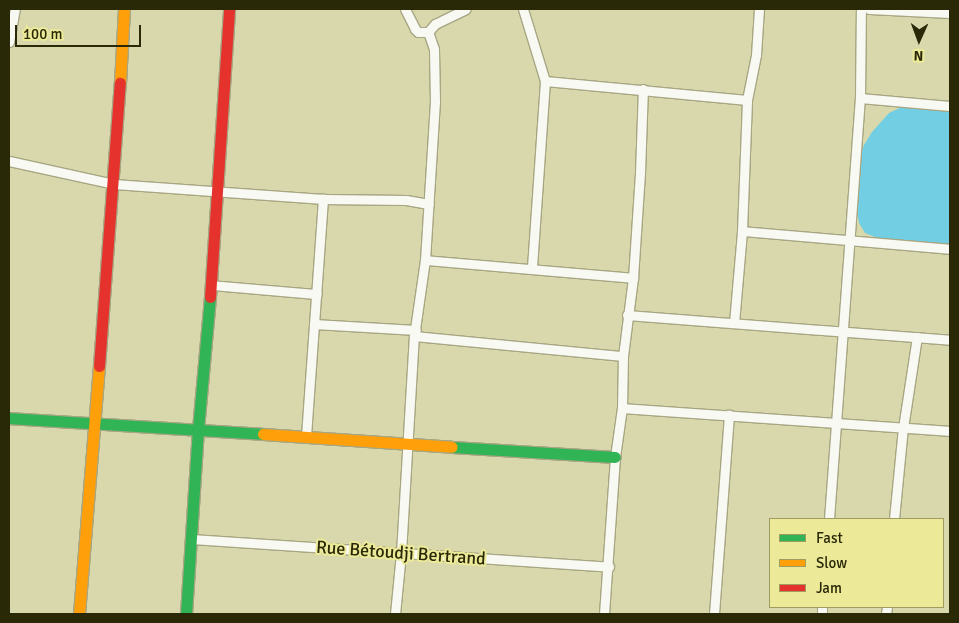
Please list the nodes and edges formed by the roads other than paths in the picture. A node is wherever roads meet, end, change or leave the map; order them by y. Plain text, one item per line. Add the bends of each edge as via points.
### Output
1 (15, 9) edge
2 (124, 9) edge
3 (229, 9) edge
4 (405, 9) edge
5 (466, 9) edge
6 (523, 9) edge
7 (759, 9) edge
8 (861, 9) edge
9 (869, 9) edge
10 (933, 10) edge
11 (950, 13) edge
12 (428, 32) junction
13 (9, 42) edge
14 (546, 81) junction
15 (643, 89) junction
16 (860, 98) junction
17 (747, 100) junction
18 (950, 106) edge
19 (9, 161) edge
20 (114, 184) junction
21 (216, 191) junction
22 (323, 199) junction
23 (429, 204) junction
24 (742, 231) junction
25 (850, 241) junction
26 (950, 249) edge
27 (425, 260) junction
28 (532, 268) junction
29 (633, 278) junction
30 (211, 285) junction
31 (318, 294) junction
32 (627, 315) junction
33 (734, 323) junction
34 (314, 324) junction
35 (415, 333) junction
36 (844, 333) junction
37 (917, 337) junction
38 (950, 340) edge
39 (623, 356) junction
40 (622, 408) junction
41 (728, 415) junction
42 (9, 418) edge
43 (94, 422) junction
44 (836, 422) junction
45 (903, 428) junction
46 (198, 429) junction
47 (950, 431) edge
48 (306, 436) junction
49 (407, 445) junction
50 (615, 457) junction
51 (829, 518) edge
52 (894, 518) edge
53 (192, 539) junction
54 (401, 553) junction
55 (609, 568) junction
56 (79, 614) edge
57 (186, 614) edge
58 (394, 614) edge
59 (604, 614) edge
60 (714, 614) edge

1 - 13 street
2 - 20 street
3 - 21 street
4 - 12 street via 414,29
5 - 12 street via 435,24
6 - 14 street
7 - 17 street via 756,55
8 - 16 street
9 - 10 street
10 - 11 street
12 - 23 street via 434,49 436,73
14 - 15 street
14 - 28 street
15 - 17 street
15 - 29 street
16 - 18 street
16 - 25 street
17 - 24 street
19 - 20 street
20 - 21 street
20 - 43 street
21 - 22 street
21 - 30 street
22 - 23 street via 406,200
22 - 31 street
23 - 27 street
24 - 25 street
24 - 33 street
25 - 26 street
25 - 36 street
27 - 28 street
27 - 35 street
28 - 29 street
29 - 32 street
30 - 31 street
30 - 46 street
31 - 34 street
32 - 33 street
32 - 39 street
33 - 36 street
34 - 35 street
34 - 48 street
35 - 39 street
35 - 49 street
36 - 37 street
36 - 44 street
37 - 38 street
37 - 45 street
39 - 40 street
40 - 41 street
40 - 50 street
41 - 44 street
41 - 60 street
42 - 43 street
43 - 46 street
43 - 56 street
44 - 45 street
44 - 51 street
45 - 47 street
45 - 52 street
46 - 48 street
46 - 53 street
48 - 49 street
49 - 50 street
49 - 54 street
50 - 55 street
53 - 54 street, Rue Bétoudji Bertrand
53 - 57 street
54 - 55 street, Rue Bétoudji Bertrand
54 - 58 street
55 - 59 street

